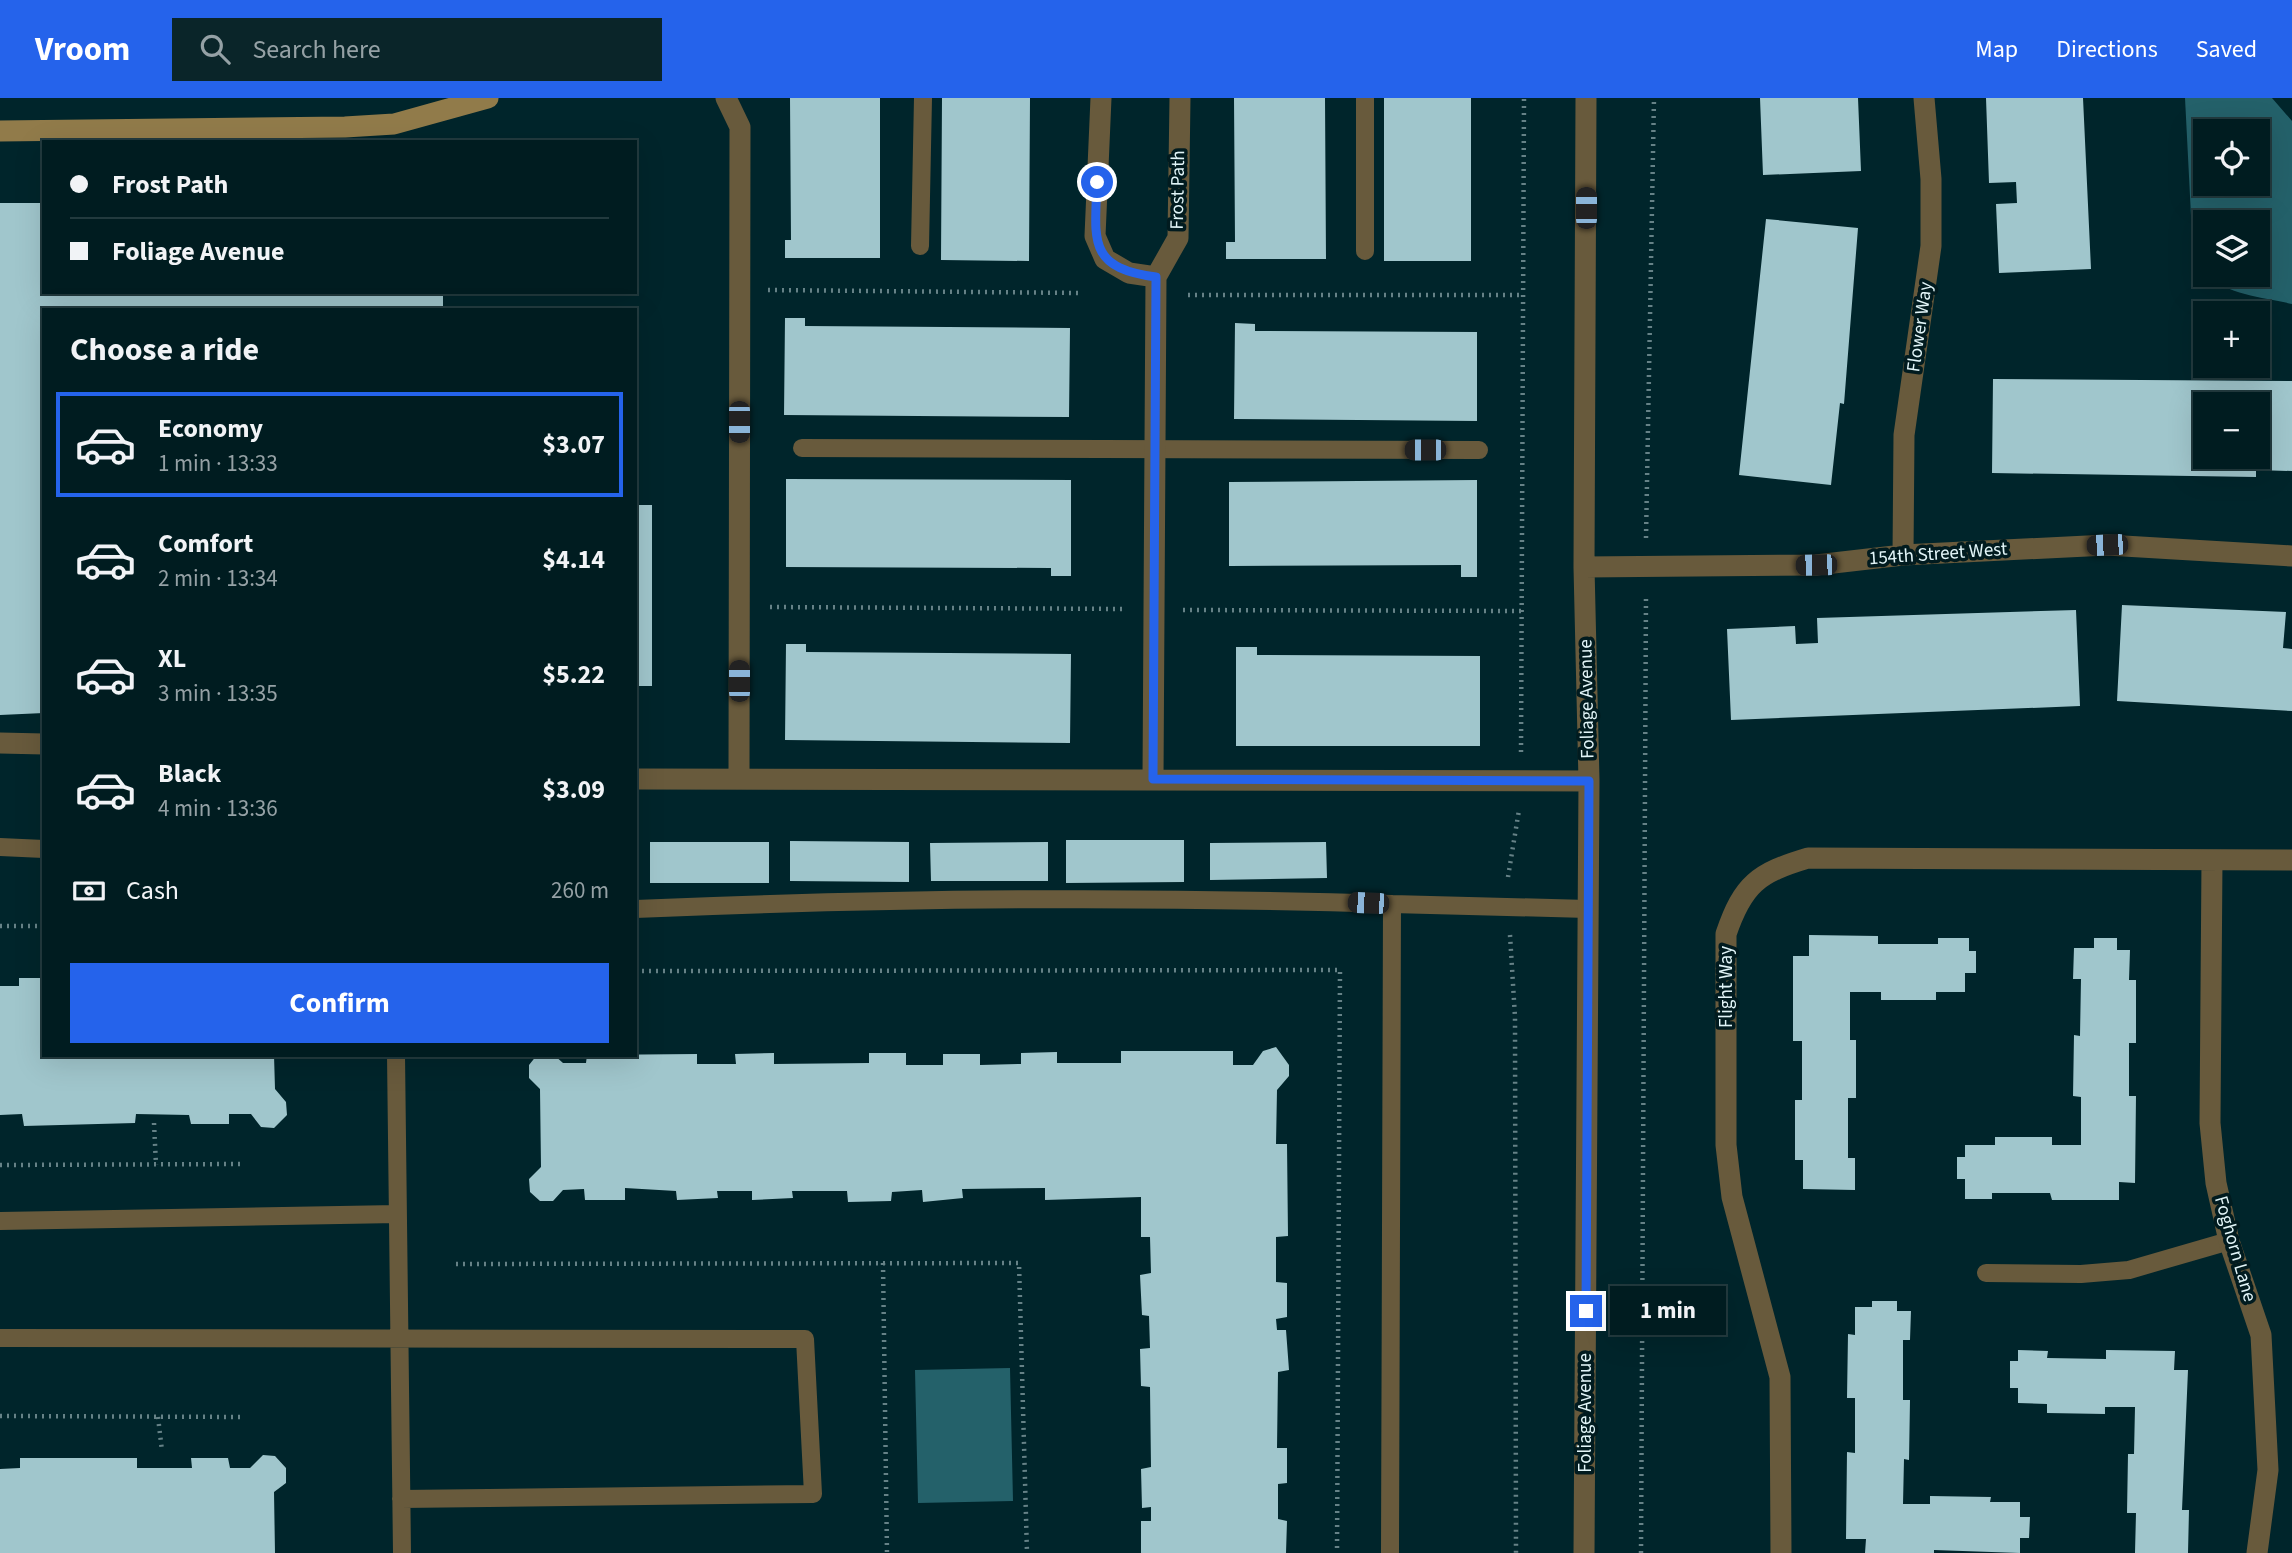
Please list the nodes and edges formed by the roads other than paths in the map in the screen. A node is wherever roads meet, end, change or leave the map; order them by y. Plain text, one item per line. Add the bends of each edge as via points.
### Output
1 (488, 98) edge
2 (726, 98) edge
3 (923, 98) edge
4 (1101, 98) edge
5 (1180, 98) edge
6 (1365, 98) edge
7 (1586, 98) edge
8 (1924, 98) edge
9 (0, 131) edge
10 (920, 246) dead end
11 (1365, 251) dead end
12 (1156, 277) junction
13 (802, 448) dead end
14 (1155, 450) junction
15 (1479, 450) dead end
16 (1903, 555) junction
17 (2292, 556) edge
18 (1584, 567) junction
19 (0, 743) edge
20 (42, 744) edge
21 (637, 779) edge
22 (739, 779) junction
23 (1153, 779) junction
24 (1589, 781) junction
25 (0, 847) edge
26 (42, 849) edge
27 (2212, 860) junction
28 (2292, 860) edge
29 (1392, 904) junction
30 (637, 909) edge
31 (1588, 909) junction
32 (397, 1057) edge
33 (397, 1214) junction
34 (0, 1221) edge
35 (2229, 1241) junction
36 (1986, 1273) dead end
37 (399, 1336) junction
38 (0, 1338) edge
39 (401, 1499) junction
40 (402, 1553) edge
41 (1390, 1553) edge
42 (1584, 1553) edge
43 (1782, 1553) edge
44 (2257, 1553) edge

1 - 9 street via 394,124 345,128
2 - 22 street via 740,127
3 - 10 lane
4 - 12 street via 1095,236 1105,260 1129,273
5 - 12 street, Frost Path via 1178,238
6 - 11 lane
7 - 18 street, Foliage Avenue
8 - 16 street, Flower Way via 1931,246 1904,435
12 - 14 street, Frost Path
13 - 14 lane
14 - 15 lane
14 - 23 street, Frost Path
16 - 17 street, 154th Street West via 2107,545
16 - 18 street, 154th Street West via 1816,565
18 - 24 street, Foliage Avenue
19 - 20 street
21 - 22 street
22 - 23 street
23 - 24 street
24 - 31 street, Foliage Avenue
25 - 26 lane
27 - 28 street, Flight Way
27 - 35 street, Foghorn Lane via 2210,1123 2216,1183
27 - 43 street, Flight Way via 1808,858 1754,880 1736,905 1726,934 1726,1145 1732,1197 1780,1377
29 - 30 lane via 1250,899 847,899
29 - 31 lane
29 - 41 lane
31 - 42 street, Foliage Avenue
32 - 33 lane
33 - 34 lane
33 - 37 lane
35 - 36 lane via 2129,1270
35 - 44 street, Foghorn Lane via 2261,1335 2268,1470
37 - 38 lane
37 - 39 lane
37 - 39 lane via 805,1339 813,1494
39 - 40 lane

